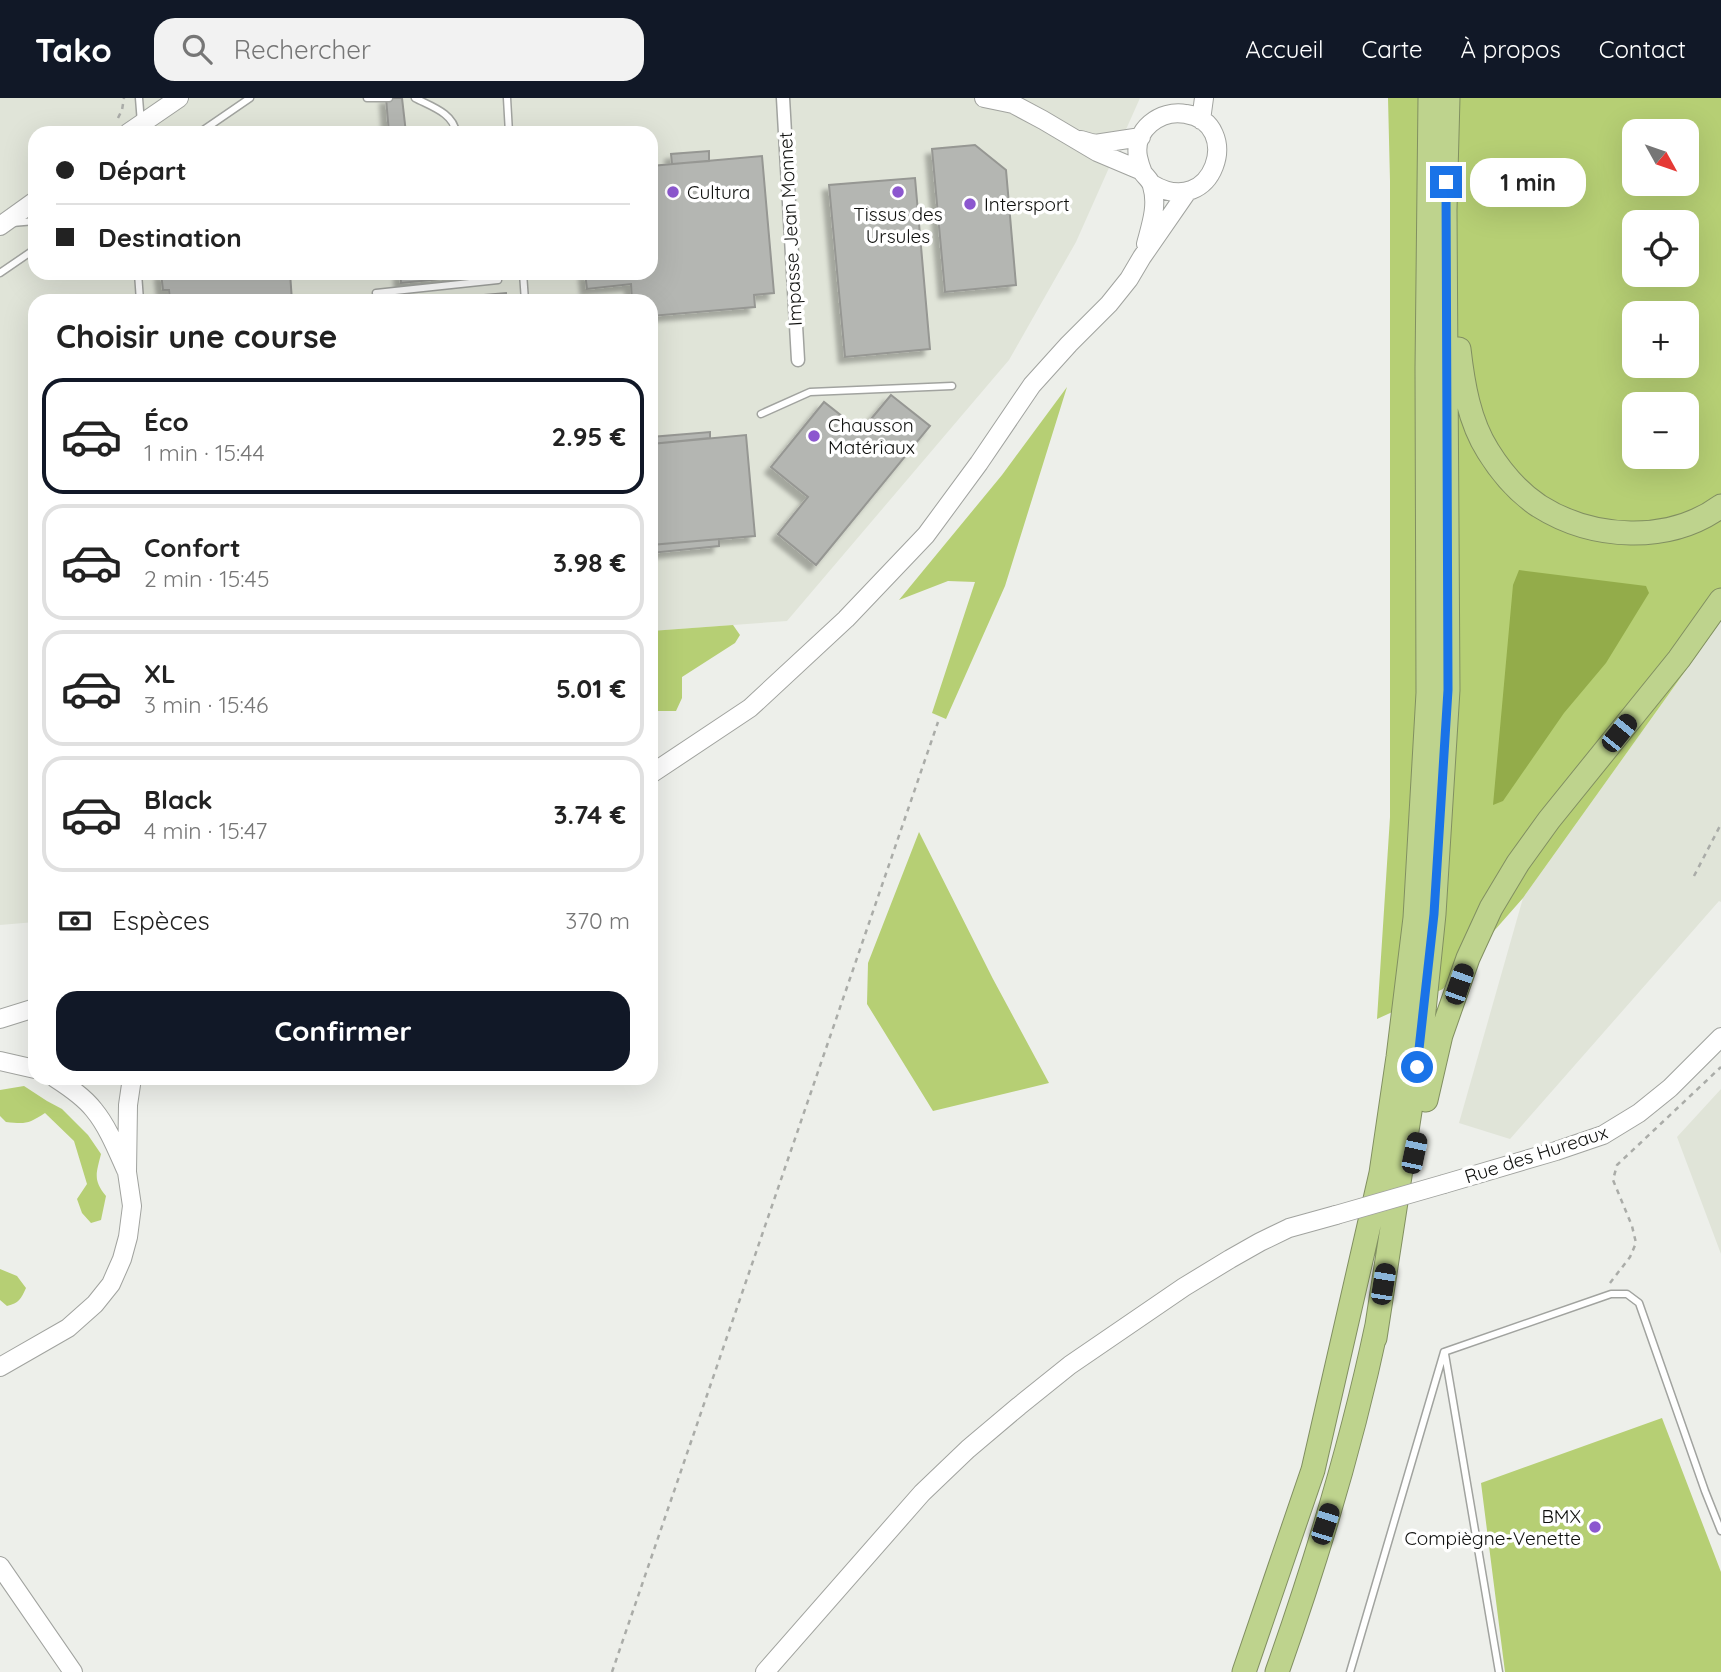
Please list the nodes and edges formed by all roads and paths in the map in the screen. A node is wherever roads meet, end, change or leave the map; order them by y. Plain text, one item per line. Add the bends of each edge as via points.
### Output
1 (124, 98) edge
2 (139, 98) edge
3 (179, 98) edge
4 (250, 98) edge
5 (367, 98) edge
6 (389, 98) edge
7 (415, 98) edge
8 (507, 98) edge
9 (783, 98) edge
10 (984, 98) edge
11 (1204, 98) edge
12 (1418, 98) edge
13 (1430, 98) edge
14 (1449, 98) edge
15 (1014, 101) edge
16 (1175, 105) edge
17 (1201, 120) junction
18 (129, 126) edge
19 (210, 126) edge
20 (455, 126) edge
21 (509, 126) edge
22 (1141, 137) junction
23 (1074, 138) junction
24 (1147, 177) junction
25 (1187, 192) junction
26 (28, 206) edge
27 (28, 222) edge
28 (1, 225) edge
29 (28, 254) edge
30 (1142, 257) junction
31 (0, 273) edge
32 (498, 280) dead end
33 (376, 293) dead end
34 (798, 360) dead end
35 (1427, 368) junction
36 (952, 386) dead end
37 (761, 414) dead end
38 (1721, 506) edge
39 (1721, 600) edge
40 (938, 722) dead end
41 (658, 769) edge
42 (1721, 824) edge
43 (1694, 876) dead end
44 (28, 1010) edge
45 (0, 1019) edge
46 (1721, 1037) edge
47 (0, 1061) edge
48 (28, 1067) edge
49 (1721, 1067) edge
50 (66, 1085) edge
51 (131, 1085) edge
52 (127, 1172) junction
53 (1600, 1298) junction
54 (1375, 1338) junction
55 (1444, 1352) junction
56 (0, 1367) edge
57 (1721, 1531) edge
58 (0, 1566) edge
59 (73, 1672) edge
60 (612, 1672) edge
61 (765, 1672) edge
62 (1244, 1672) edge
63 (1277, 1672) edge
64 (1350, 1672) edge
65 (1499, 1672) edge

1 - 18 path via 122,110
2 - 18 lane
3 - 18 main road
4 - 19 lane
5 - 6 lane
7 - 20 lane via 450,117
8 - 21 lane
9 - 34 street, Impasse Jean Monnet
10 - 15 main road
11 - 17 main road
12 - 35 highway
13 - 35 highway
14 - 38 highway via 1458,341 1468,403 1502,472 1538,505 1582,526 1602,530 1655,532
14 - 54 highway via 1445,210 1448,690 1421,1040
15 - 23 main road
16 - 17 main road
16 - 22 main road
17 - 25 main road via 1216,141 1216,167 1199,187
22 - 23 main road via 1095,144
22 - 24 main road via 1137,154
23 - 24 main road
24 - 25 main road via 1163,190
24 - 30 main road via 1154,213
25 - 30 main road
26 - 28 main road
27 - 28 lane
29 - 31 lane
30 - 41 main road via 1109,304 1032,385 926,535 846,620 750,708
32 - 33 lane
35 - 62 highway via 1428,693 1415,918 1396,1070 1381,1173 1313,1470
36 - 37 lane via 810,392
39 - 54 highway via 1549,820 1491,908 1441,1035
40 - 60 path
42 - 43 path
44 - 45 main road
46 - 61 main road, Rue des Hureaux, bridge via 1670,1088 1603,1135 1289,1228 1184,1287 1070,1365 968,1449 922,1493
47 - 48 main road
49 - 53 path via 1617,1165 1613,1180 1636,1243
50 - 52 main road via 94,1110
51 - 52 main road
52 - 56 main road via 132,1206 128,1237 111,1284 68,1328
53 - 55 lane
53 - 57 lane via 1627,1294 1639,1303
54 - 63 highway via 1340,1474
55 - 64 lane
55 - 65 lane
58 - 59 main road

